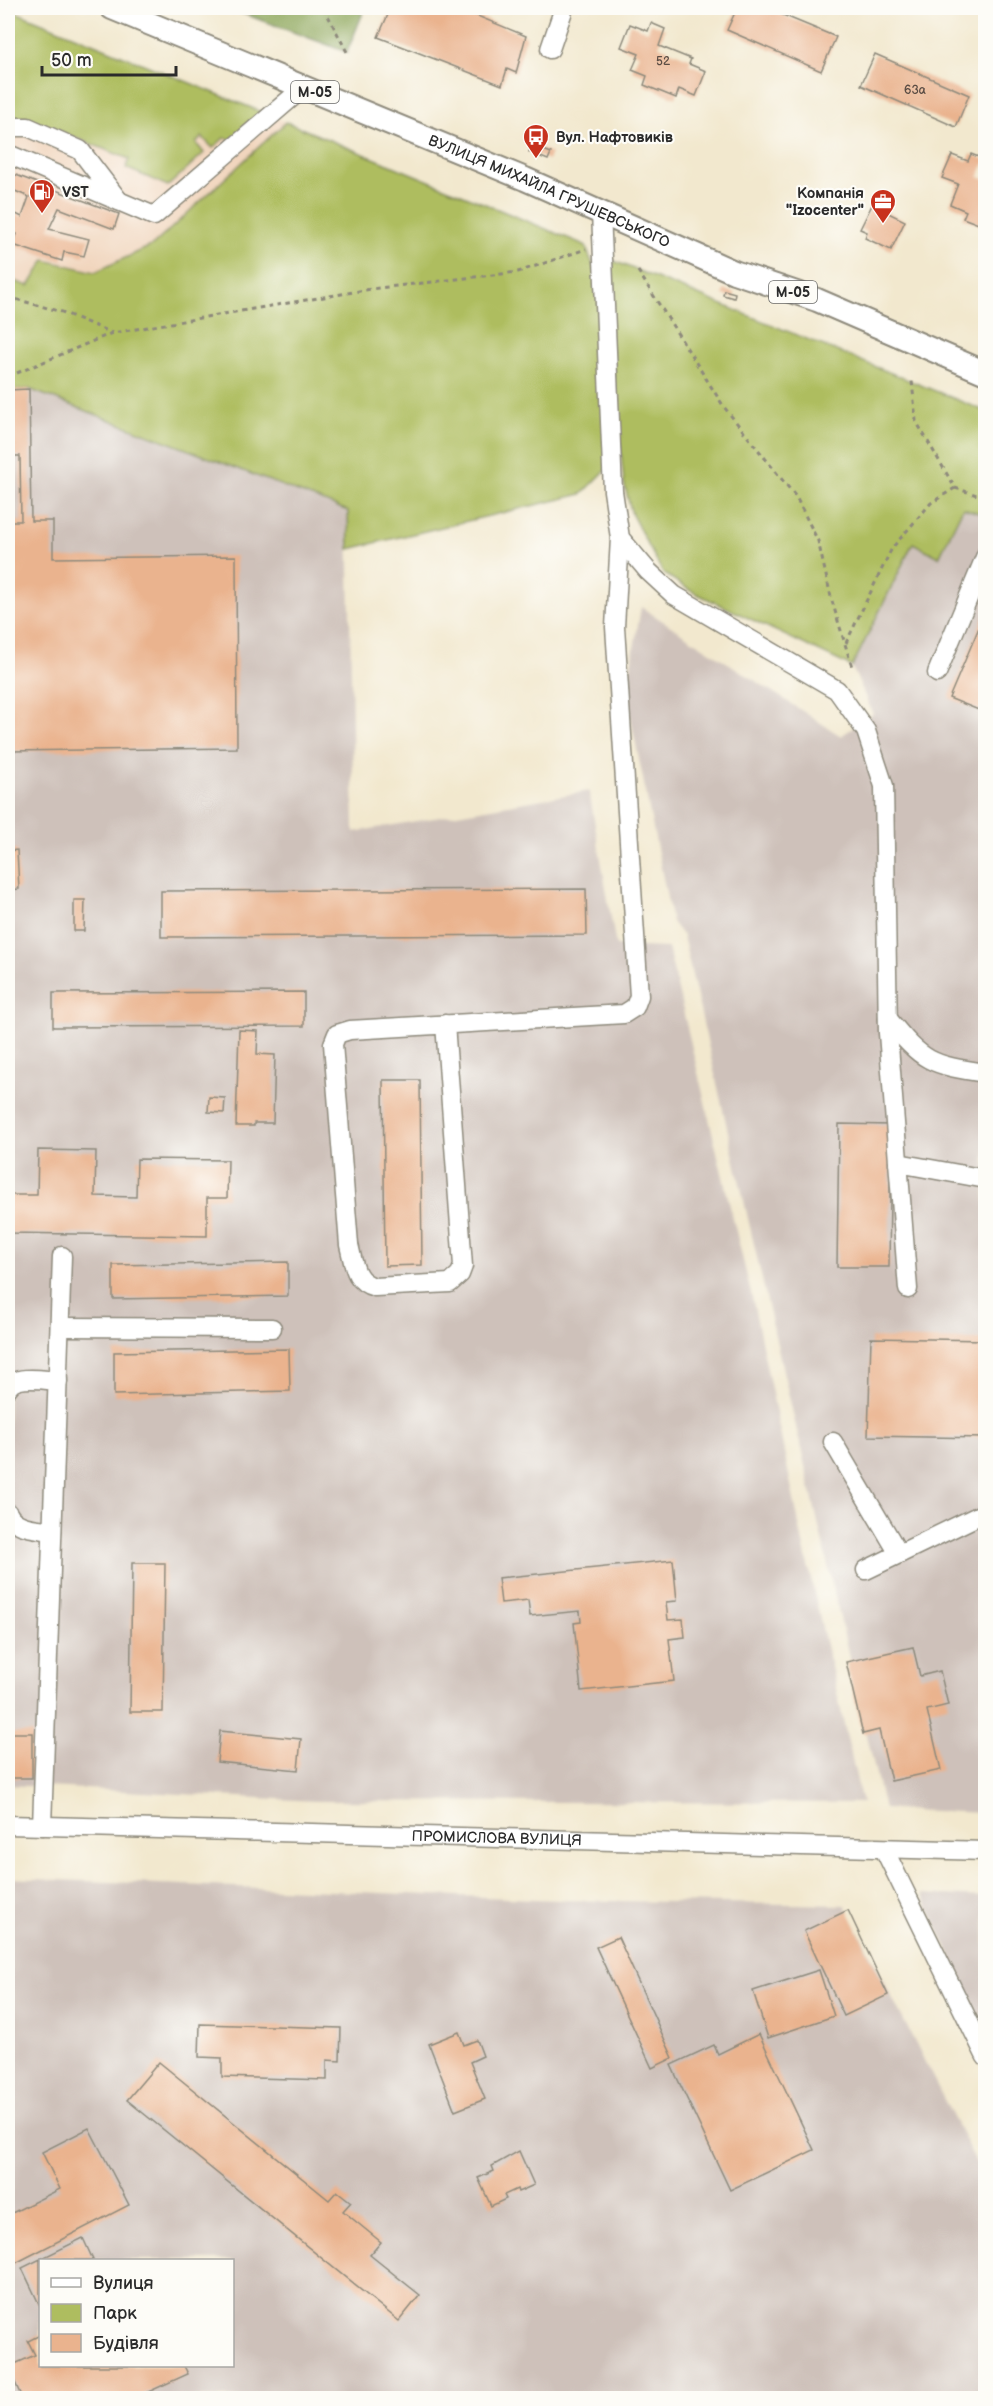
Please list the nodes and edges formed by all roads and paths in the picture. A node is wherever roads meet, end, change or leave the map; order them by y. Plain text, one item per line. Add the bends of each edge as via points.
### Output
1 (112, 8) edge
2 (324, 8) edge
3 (564, 8) edge
4 (550, 49) dead end
5 (347, 52) dead end
6 (304, 87) junction
7 (8, 127) edge
8 (8, 154) edge
9 (120, 202) junction
10 (601, 212) junction
11 (587, 249) dead end
12 (638, 271) dead end
13 (8, 297) edge
14 (112, 333) junction
15 (8, 373) edge
16 (986, 373) edge
17 (912, 381) dead end
18 (955, 488) junction
19 (986, 498) edge
20 (620, 538) junction
21 (986, 555) edge
22 (845, 645) junction
23 (852, 667) dead end
24 (937, 672) dead end
25 (888, 1019) junction
26 (445, 1024) junction
27 (986, 1073) edge
28 (898, 1163) junction
29 (986, 1179) edge
30 (62, 1256) dead end
31 (908, 1289) dead end
32 (60, 1327) junction
33 (272, 1328) dead end
34 (58, 1381) junction
35 (8, 1388) edge
36 (833, 1442) dead end
37 (986, 1512) edge
38 (8, 1513) edge
39 (52, 1531) junction
40 (899, 1554) junction
41 (866, 1570) dead end
42 (8, 1825) edge
43 (42, 1826) junction
44 (884, 1850) junction
45 (986, 1851) edge
46 (986, 2056) edge

1 - 6 main road, ВУЛИЦЯ МИХАЙЛА ГРУШЕВСЬКОГО / М-05
2 - 5 path
3 - 4 street
6 - 9 street via 154,216
6 - 10 main road, ВУЛИЦЯ МИХАЙЛА ГРУШЕВСЬКОГО / М-05
7 - 9 street via 28,127 81,150
8 - 9 street
10 - 16 main road, ВУЛИЦЯ МИХАЙЛА ГРУШЕВСЬКОГО / М-05 via 734,272 817,300
10 - 20 street via 613,491
11 - 14 path via 518,273 370,289
12 - 22 path via 724,407 796,497 818,541
13 - 14 path via 62,312
14 - 15 path via 17,373
17 - 18 path via 916,421
18 - 19 path
18 - 22 path via 931,503 892,548
20 - 25 street via 674,595 837,690 866,730 884,786
20 - 26 street via 615,627 639,996 635,1007 624,1014
21 - 24 street
22 - 23 path
25 - 27 street via 913,1049 934,1063
25 - 28 street
26 - 26 street via 463,1266 450,1283 366,1285 357,1277 349,1245 333,1044 337,1034 350,1030
28 - 29 street
28 - 31 street
30 - 32 street
32 - 33 street
32 - 34 street
34 - 35 street via 18,1380
34 - 39 street
36 - 40 street
37 - 40 street
38 - 39 street via 19,1525
39 - 43 street
40 - 41 street
42 - 43 street, ПРОМИСЛОВА ВУЛИЦЯ
43 - 44 street, ПРОМИСЛОВА ВУЛИЦЯ
44 - 45 street, ПРОМИСЛОВА ВУЛИЦЯ
44 - 46 street

